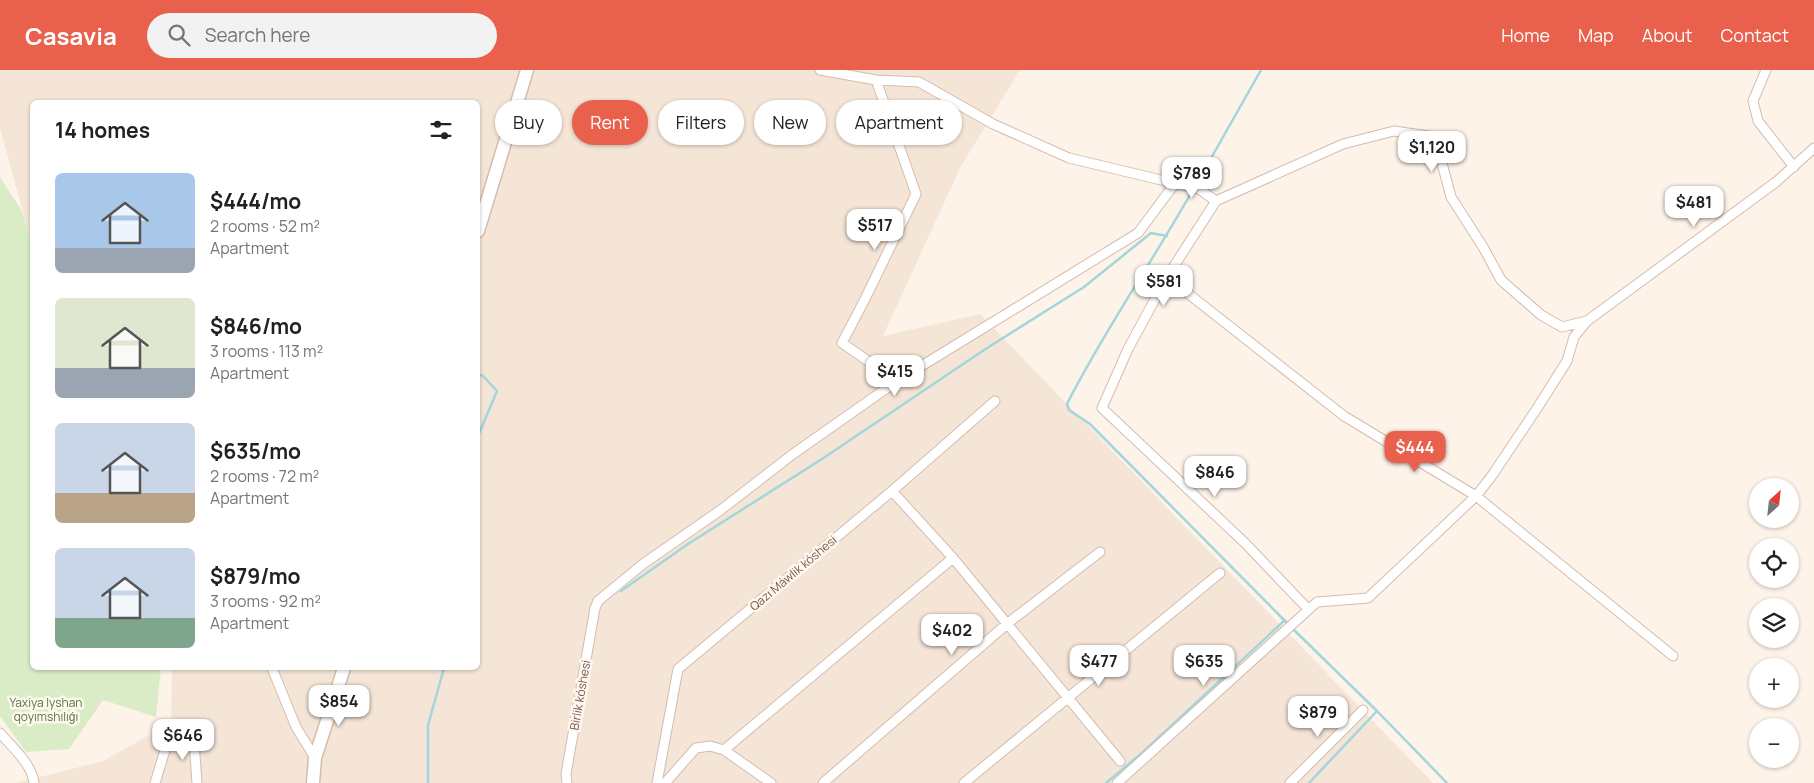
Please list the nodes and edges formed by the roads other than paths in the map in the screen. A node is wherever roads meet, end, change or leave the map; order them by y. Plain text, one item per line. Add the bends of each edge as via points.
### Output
1 (527, 70) edge
2 (820, 70) edge
3 (1766, 70) edge
4 (876, 80) junction
5 (1814, 148) edge
6 (1794, 167) junction
7 (1176, 182) junction
8 (1216, 201) junction
9 (480, 225) edge
10 (1167, 277) junction
11 (1587, 322) junction
12 (897, 381) junction
13 (995, 401) dead end
14 (892, 491) junction
15 (1476, 496) junction
16 (1100, 552) dead end
17 (953, 558) junction
18 (1220, 573) dead end
19 (1308, 609) junction
20 (1008, 624) junction
21 (1673, 656) dead end
22 (273, 670) edge
23 (343, 670) edge
24 (1068, 696) junction
25 (1364, 710) dead end
26 (0, 733) edge
27 (724, 750) junction
28 (315, 758) junction
29 (1120, 761) dead end
30 (34, 783) edge
31 (155, 783) edge
32 (197, 783) edge
33 (313, 783) edge
34 (567, 783) edge
35 (658, 783) edge
36 (665, 783) edge
37 (771, 783) edge
38 (823, 783) edge
39 (964, 783) edge
40 (1117, 783) edge
41 (1290, 783) edge

1 - 9 main road
2 - 4 street
3 - 6 street via 1753,101 1758,121
4 - 7 street via 918,82 993,124 1069,158
4 - 12 street via 916,194 842,343
5 - 6 street
6 - 11 street
7 - 8 street via 1199,189
7 - 12 street via 1138,233
8 - 10 street
8 - 11 street via 1343,144 1394,131 1434,137 1451,196 1501,280 1541,315 1562,327
10 - 15 street via 1344,416
10 - 19 street via 1128,349 1102,408 1246,543
11 - 15 street via 1574,337 1567,361 1536,410
12 - 34 street, Birlik kóshesi via 643,564 598,601
13 - 14 street, Qazı Máwlik kóshesi
14 - 17 street
14 - 35 street, Qazı Máwlik kóshesi via 678,669
15 - 19 street via 1368,598 1317,602
15 - 21 street
16 - 20 street
17 - 20 street
17 - 27 street
18 - 24 street
19 - 40 street
20 - 24 street
20 - 38 street
22 - 28 street via 296,726
23 - 28 main road
24 - 29 street
24 - 39 street
25 - 41 street
26 - 30 street via 28,767
27 - 36 street via 710,746 696,748
27 - 37 street
28 - 33 main road
31 - 32 street via 169,737 182,732 194,741

